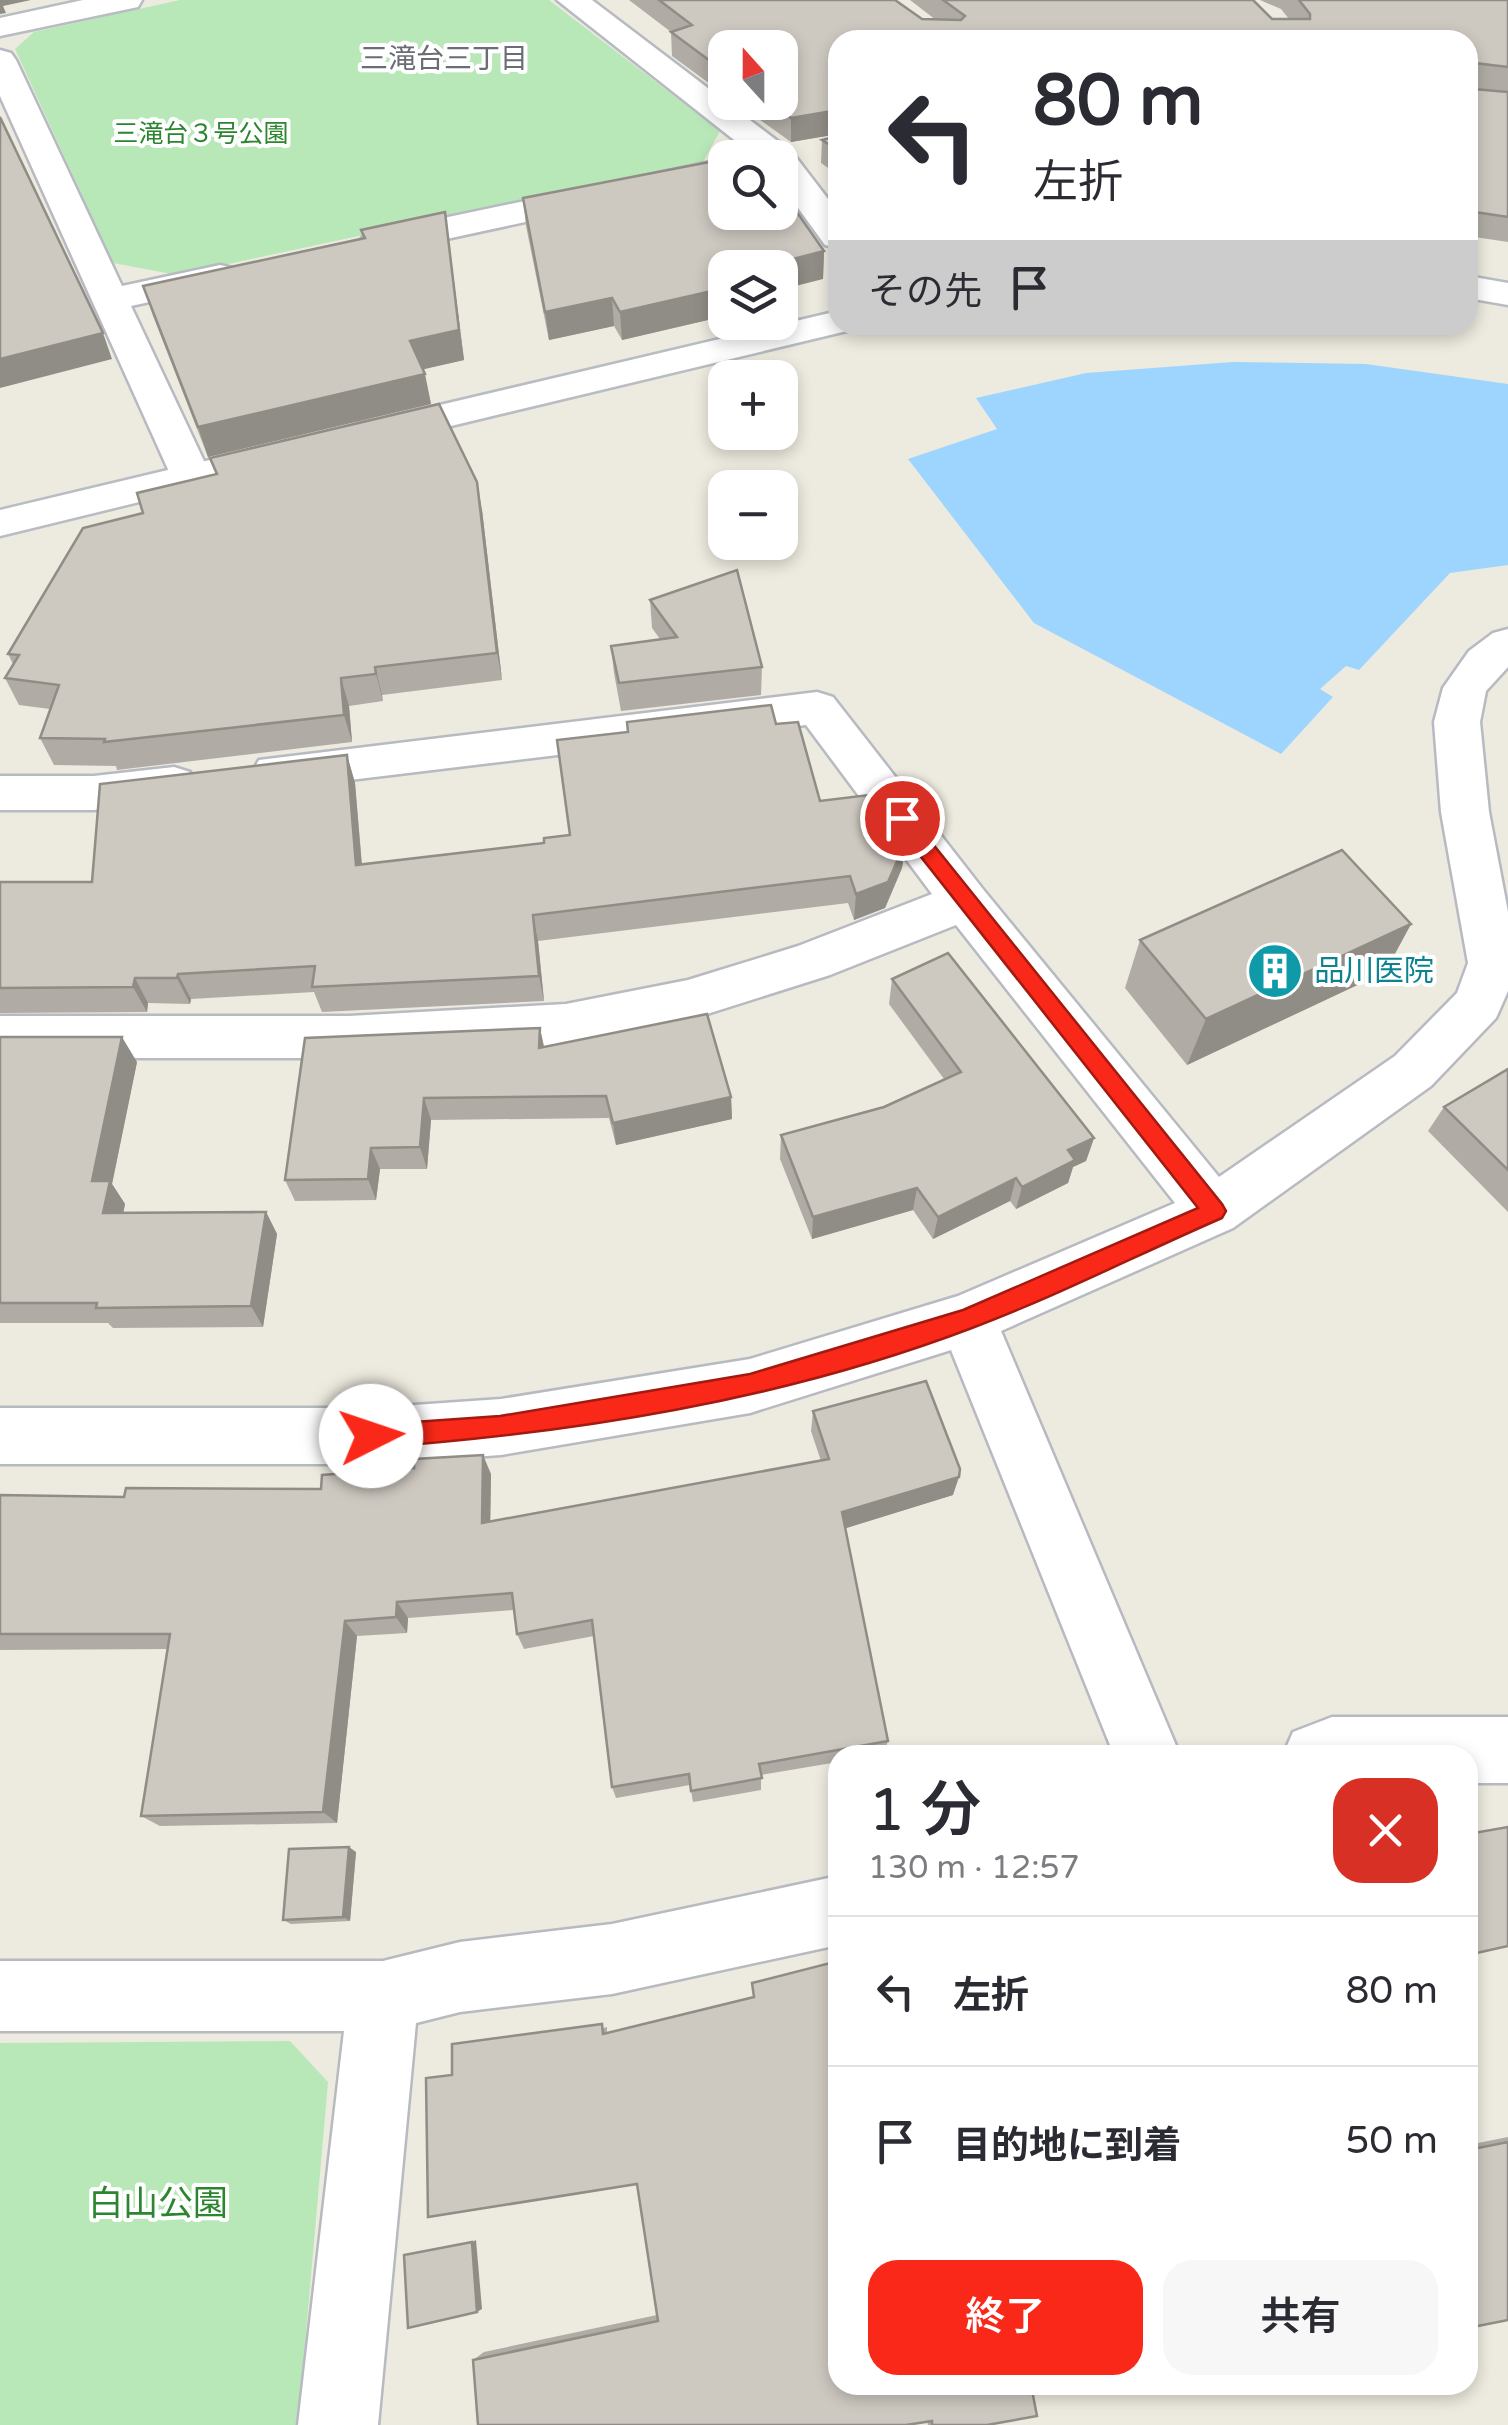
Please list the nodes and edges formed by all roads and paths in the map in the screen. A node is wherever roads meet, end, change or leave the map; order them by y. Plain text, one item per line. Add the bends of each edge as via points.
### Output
1 (127, 0) edge
2 (572, 0) edge
3 (0, 27) edge
4 (0, 60) edge
5 (756, 140) edge
6 (818, 150) dead end
7 (798, 154) edge
8 (708, 174) edge
9 (798, 183) edge
10 (828, 223) edge
11 (340, 250) edge
12 (244, 271) edge
13 (1478, 289) edge
14 (1508, 294) edge
15 (110, 299) junction
16 (828, 324) edge
17 (191, 476) junction
18 (0, 523) edge
19 (1508, 644) edge
20 (0, 793) edge
21 (965, 901) junction
22 (1501, 969) edge
23 (0, 1037) edge
24 (1214, 1211) junction
25 (967, 1319) junction
26 (0, 1436) edge
27 (1143, 1745) edge
28 (1478, 1750) edge
29 (1508, 1750) edge
30 (828, 1912) edge
31 (0, 1996) edge
32 (382, 1996) junction
33 (338, 2425) edge

1 - 3 street
2 - 5 street
4 - 15 street
6 - 7 street
8 - 11 street
9 - 10 street
12 - 15 street
13 - 14 street
15 - 17 street
16 - 17 street
17 - 18 street
19 - 22 street via 1465,688 1456,722 1465,812
20 - 21 street via 94,794 817,708
21 - 23 street via 706,994 566,1025 349,1036
21 - 24 street
22 - 24 street via 1478,1004 1413,1071
24 - 25 street
25 - 26 street via 750,1386 500,1427 371,1436
25 - 27 street
28 - 29 street
30 - 32 street via 612,1959 460,1977
31 - 32 street
32 - 33 street

